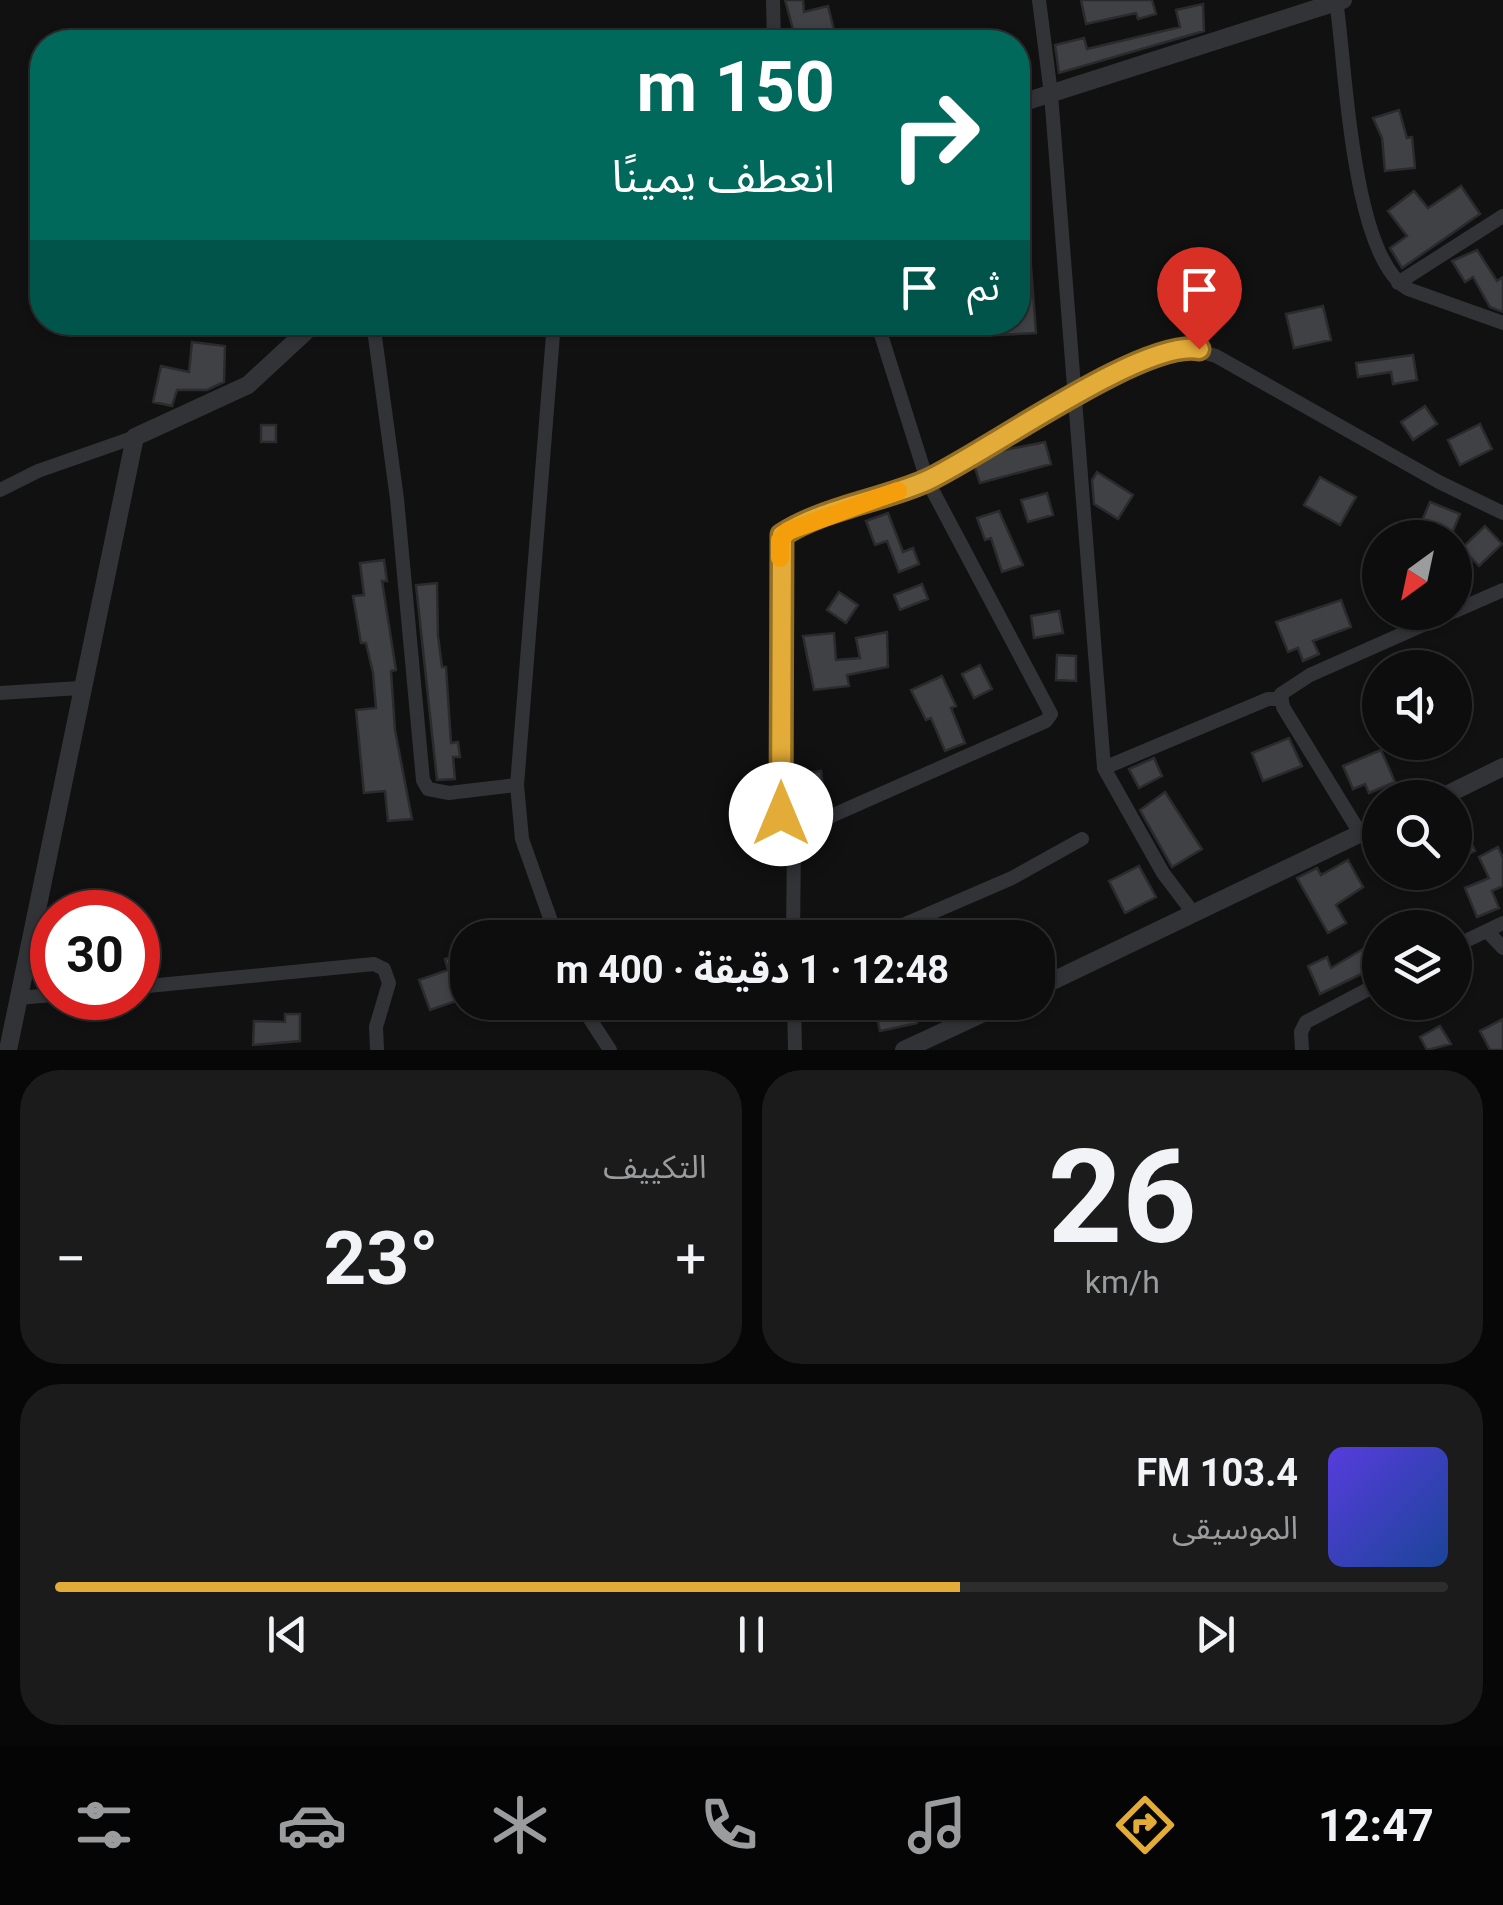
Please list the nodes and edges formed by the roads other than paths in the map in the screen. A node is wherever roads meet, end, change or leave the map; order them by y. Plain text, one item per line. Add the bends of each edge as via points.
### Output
1 (773, 0) edge
2 (1039, 0) edge
3 (1339, 1) edge
4 (774, 30) edge
5 (1051, 94) junction
6 (1030, 100) edge
7 (1503, 216) edge
8 (1398, 283) junction
9 (1503, 323) edge
10 (302, 335) edge
11 (375, 335) edge
12 (553, 335) edge
13 (881, 335) edge
14 (1073, 395) junction
15 (135, 437) junction
16 (927, 480) junction
17 (0, 490) edge
18 (1503, 513) edge
19 (1503, 590) edge
20 (1472, 604) edge
21 (1412, 630) edge
22 (80, 688) junction
23 (0, 693) edge
24 (1281, 698) junction
25 (1503, 767) edge
26 (1104, 768) junction
27 (1472, 782) edge
28 (517, 785) junction
29 (1360, 833) joint
30 (1082, 839) dead end
31 (794, 842) junction
32 (1194, 914) junction
33 (551, 920) edge
34 (793, 920) edge
35 (915, 920) edge
36 (1503, 922) edge
37 (1487, 930) junction
38 (1472, 938) edge
39 (1503, 948) edge
40 (1055, 980) edge
41 (160, 986) edge
42 (1362, 992) edge
43 (30, 997) edge
44 (19, 998) junction
45 (591, 1020) edge
46 (794, 1020) edge
47 (968, 1020) edge
48 (8, 1050) edge
49 (377, 1050) edge
50 (610, 1050) edge
51 (795, 1050) edge
52 (904, 1050) edge
53 (1302, 1050) edge

1 - 4 street
2 - 5 street
3 - 5 street
3 - 8 street via 1368,225
5 - 6 street
5 - 14 street
7 - 8 street
8 - 9 street
10 - 15 street via 248,386
11 - 28 street via 423,780 440,794
12 - 28 street
13 - 16 street
14 - 16 street
14 - 18 street via 1170,351 1199,349
14 - 26 street
15 - 17 street
15 - 22 street
16 - 31 street via 788,531 780,540 781,814
16 - 31 street via 1049,718 806,826
19 - 20 street
21 - 24 street via 1310,675
22 - 23 street
22 - 44 street
24 - 26 street
24 - 29 street
25 - 27 street
26 - 32 street
28 - 33 street via 522,838
29 - 32 street
30 - 35 street
31 - 34 street
32 - 40 street
36 - 37 street
37 - 38 street
37 - 39 street
41 - 49 street via 374,964 384,969 388,983
42 - 53 street via 1306,1022
43 - 44 street
44 - 48 street
45 - 50 street
46 - 51 street
47 - 52 street

